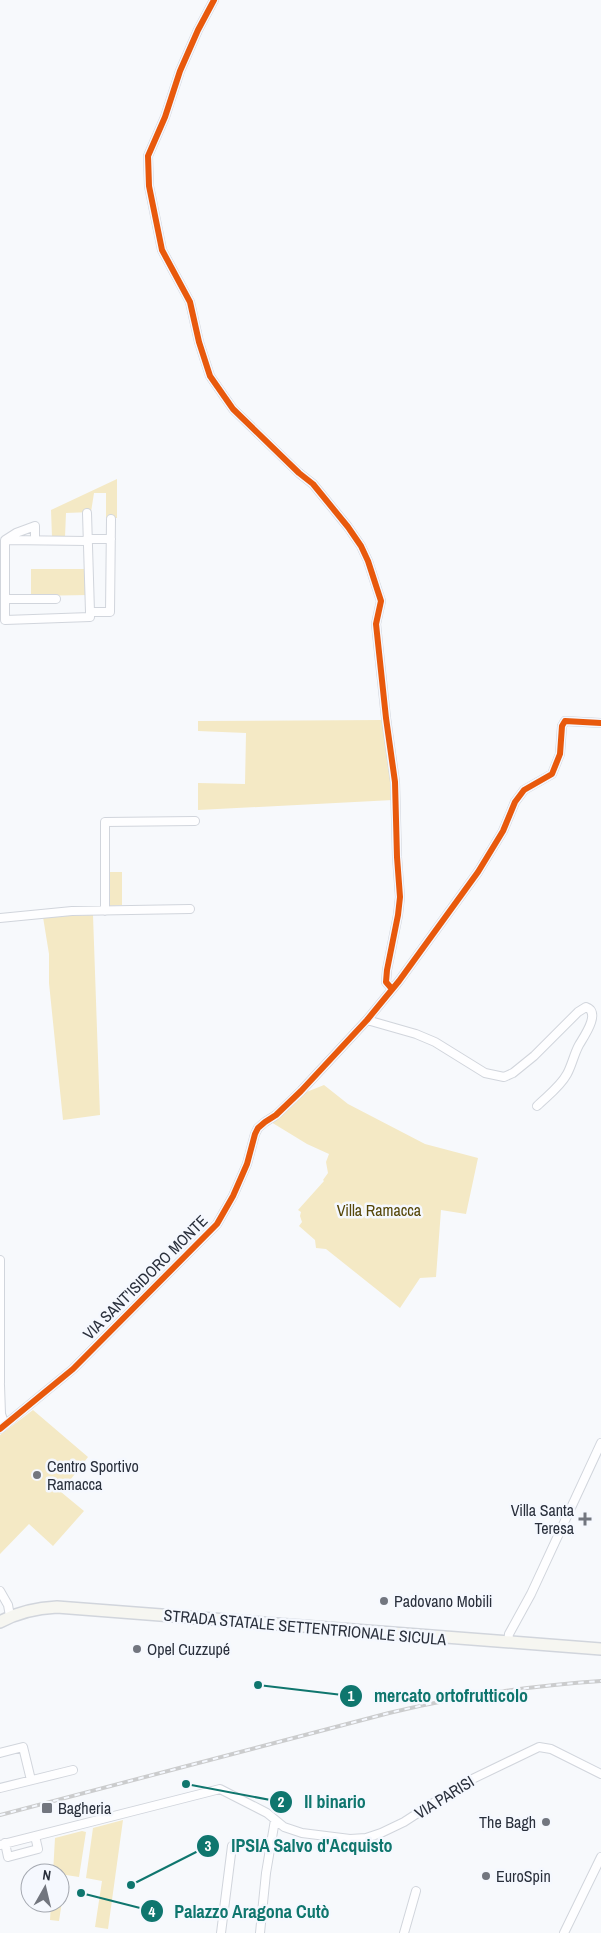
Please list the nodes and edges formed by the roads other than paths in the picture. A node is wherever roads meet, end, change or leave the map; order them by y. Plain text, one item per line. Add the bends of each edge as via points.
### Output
1 (214, 0) edge
2 (86, 513) dead end
3 (111, 519) dead end
4 (111, 539) junction
5 (35, 540) junction
6 (87, 540) junction
7 (3, 541) edge
8 (5, 599) junction
9 (56, 599) dead end
10 (90, 612) junction
11 (601, 723) edge
12 (195, 821) dead end
13 (190, 909) dead end
14 (105, 910) junction
15 (0, 918) edge
16 (392, 990) junction
17 (367, 1020) junction
18 (537, 1106) dead end
19 (0, 1260) edge
20 (0, 1384) edge
21 (3, 1427) edge
22 (601, 1443) edge
23 (0, 1591) edge
24 (5, 1619) edge
25 (508, 1643) junction
26 (601, 1649) edge
27 (0, 1754) edge
28 (73, 1770) dead end
29 (601, 1774) edge
30 (31, 1780) junction
31 (0, 1788) edge
32 (275, 1820) junction
33 (35, 1836) junction
34 (2, 1844) edge
35 (232, 1846) dead end
36 (601, 1857) edge
37 (416, 1891) dead end
38 (221, 1933) edge
39 (260, 1933) edge
40 (404, 1933) edge
41 (564, 1933) edge

1 - 16 street via 184,63 148,156 149,186 162,250 190,302 210,376 233,409 313,484 348,527 368,561 381,602 376,624 395,782 400,897 387,970 386,982
2 - 6 street
3 - 4 street
4 - 6 street
4 - 10 street via 110,612
5 - 6 street
5 - 7 street
5 - 7 street via 35,526
6 - 10 street
7 - 8 street
8 - 9 street
8 - 10 street via 5,620 90,617
11 - 16 street, VIA SANT'ISIDORO MONTE via 565,721 560,754 552,774 524,790 515,802 503,831 478,872
12 - 14 street via 105,822
13 - 14 street
14 - 15 street
16 - 17 street, VIA SANT'ISIDORO MONTE
17 - 18 street via 436,1042 485,1073 504,1077 534,1056 578,1012 586,1007 592,1008 597,1020 594,1028 579,1046 563,1080
17 - 21 street, VIA SANT'ISIDORO MONTE via 295,1097 258,1128 243,1172 217,1224 73,1369
19 - 20 street
20 - 21 street
22 - 25 street via 509,1634
23 - 24 street via 8,1605
24 - 25 main road, STRADA STATALE SETTENTRIONALE SICULA via 57,1607
25 - 26 main road, STRADA STATALE SETTENTRIONALE SICULA
27 - 30 street via 24,1747
28 - 30 street
29 - 32 street, VIA PARISI via 551,1749 538,1747 464,1783 404,1822 366,1838 350,1840 302,1833
30 - 31 street
32 - 33 street via 220,1789
32 - 39 street
33 - 34 street
33 - 34 street via 38,1849 8,1857
35 - 38 street
36 - 41 street
37 - 40 street

